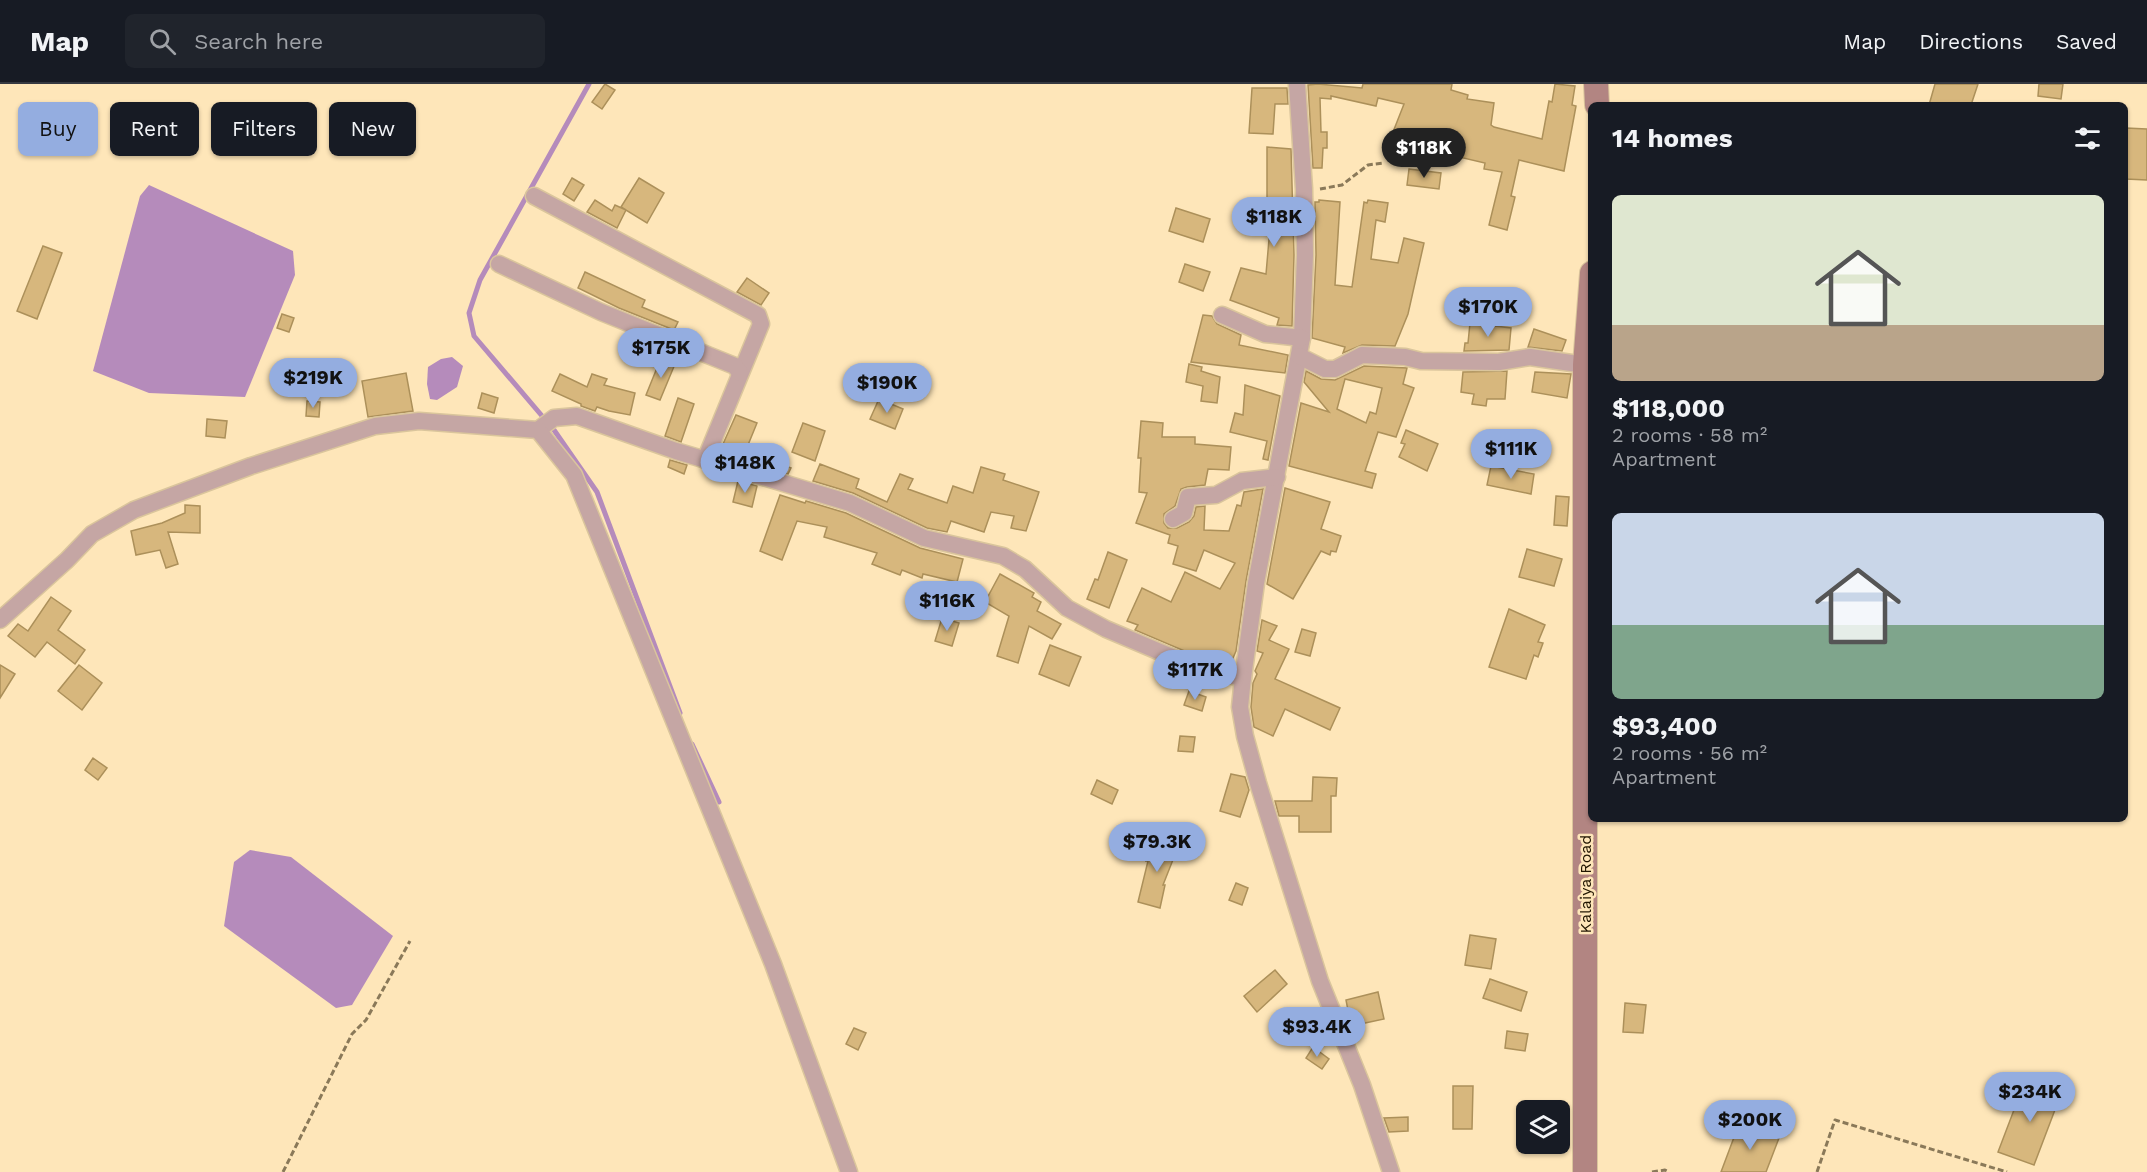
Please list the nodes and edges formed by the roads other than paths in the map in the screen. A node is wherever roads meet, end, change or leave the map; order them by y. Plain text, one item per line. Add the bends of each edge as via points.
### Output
1 (1297, 84) edge
2 (1596, 84) edge
3 (1597, 102) edge
4 (534, 196) dead end
5 (499, 264) dead end
6 (1222, 315) dead end
7 (1588, 326) edge
8 (1302, 338) junction
9 (1299, 356) junction
10 (1585, 365) junction
11 (740, 373) junction
12 (545, 424) junction
13 (705, 460) junction
14 (1277, 477) junction
15 (1173, 519) dead end
16 (0, 620) edge
17 (1242, 678) junction
18 (849, 1172) edge
19 (1391, 1172) edge
20 (1585, 1172) edge

1 - 8 street via 1304,189
2 - 3 main road
4 - 11 street via 758,315 761,324
5 - 11 street via 601,312 735,366
6 - 8 street via 1265,334
7 - 10 main road, Kalaiya Road
8 - 9 street
9 - 10 street via 1325,369 1335,369 1362,355 1499,363 1530,357
9 - 14 street
10 - 20 main road, Kalaiya Road
11 - 13 street
12 - 13 street via 577,416
12 - 16 street via 419,421 375,426 251,466 134,510 92,534
12 - 18 street via 574,475 773,964
13 - 17 street via 850,503 924,538 1003,556 1025,569 1067,608 1106,629 1205,671
14 - 15 street via 1242,481 1216,495 1188,497 1184,513
14 - 17 street
17 - 19 street via 1240,707 1258,783 1320,981 1362,1085

